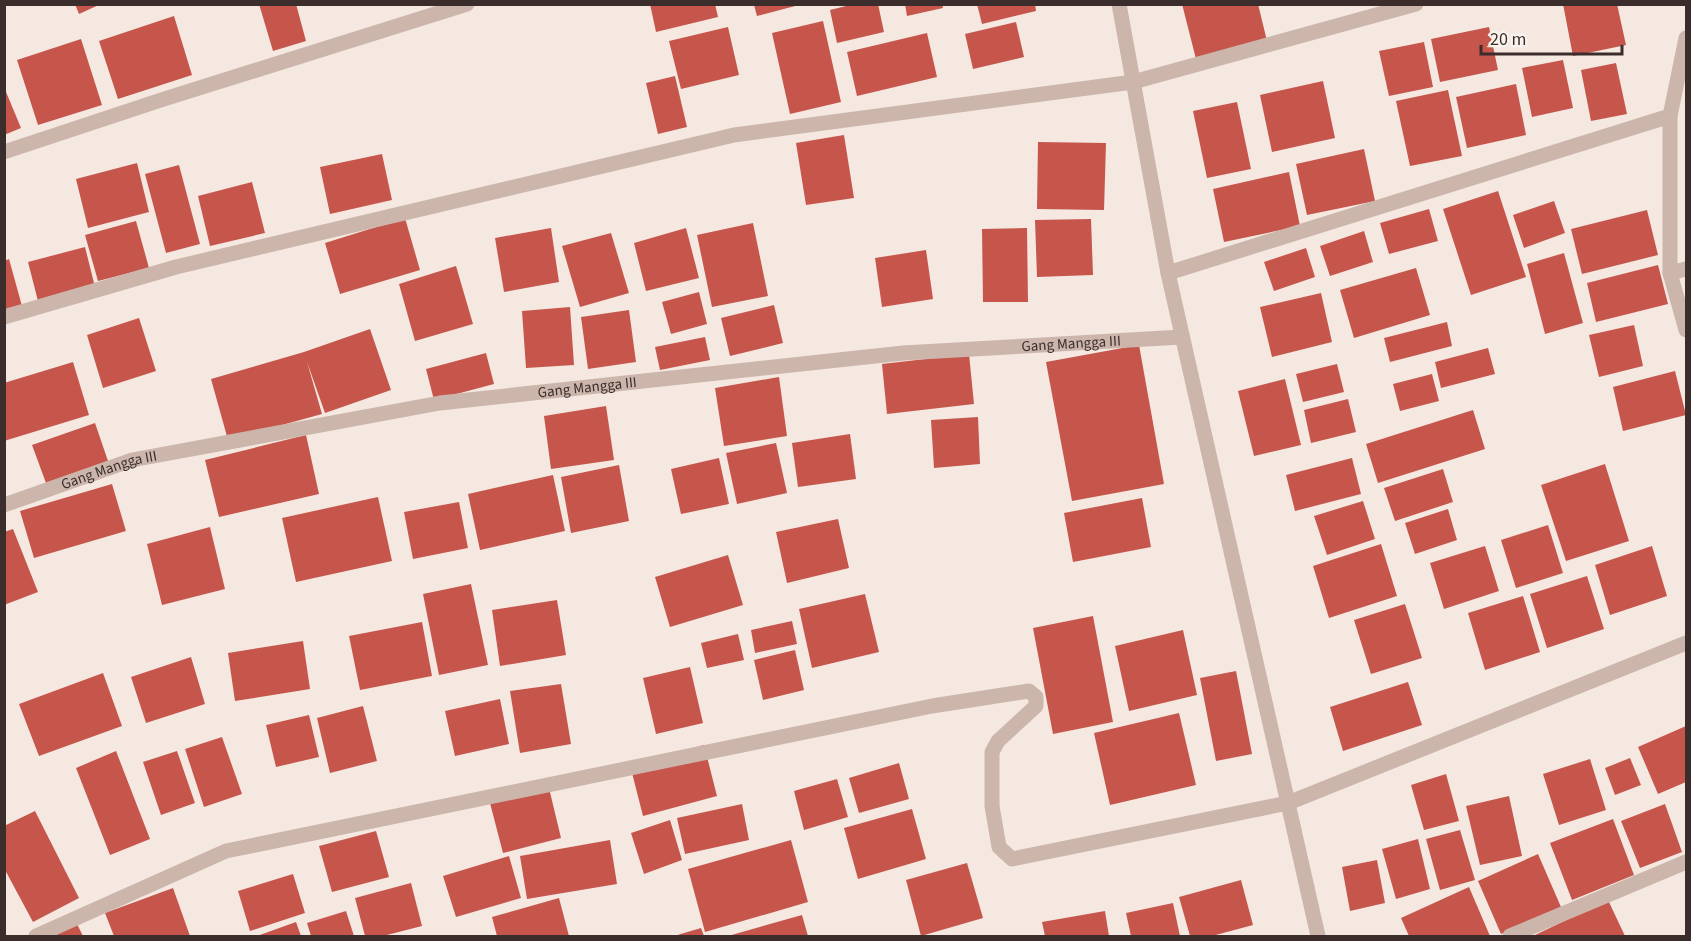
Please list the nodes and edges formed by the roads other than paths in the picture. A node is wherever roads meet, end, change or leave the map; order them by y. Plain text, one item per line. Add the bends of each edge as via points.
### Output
1 (467, 4) edge
2 (1119, 4) edge
3 (1416, 4) edge
4 (1686, 38) edge
5 (1133, 82) junction
6 (1670, 116) junction
7 (4, 152) edge
8 (1686, 269) edge
9 (1168, 273) junction
10 (1670, 273) junction
11 (4, 317) edge
12 (1686, 330) edge
13 (1182, 337) junction
14 (4, 505) edge
15 (1686, 643) edge
16 (1288, 803) junction
17 (1686, 862) edge
18 (36, 936) edge
19 (1318, 936) edge
20 (1510, 936) edge

1 - 7 street
2 - 5 street
3 - 5 street
4 - 6 street
5 - 9 street
5 - 11 street via 734,135 176,267
6 - 9 street
6 - 10 street
8 - 10 street
9 - 13 street
10 - 12 street
13 - 14 street, Gang Mangga III via 903,353 440,403 132,460
13 - 16 street
15 - 16 street
16 - 18 street via 1012,859 999,847 990,766 998,741 1036,706 1034,694 1029,692 932,706 226,851
16 - 19 street
17 - 20 street

